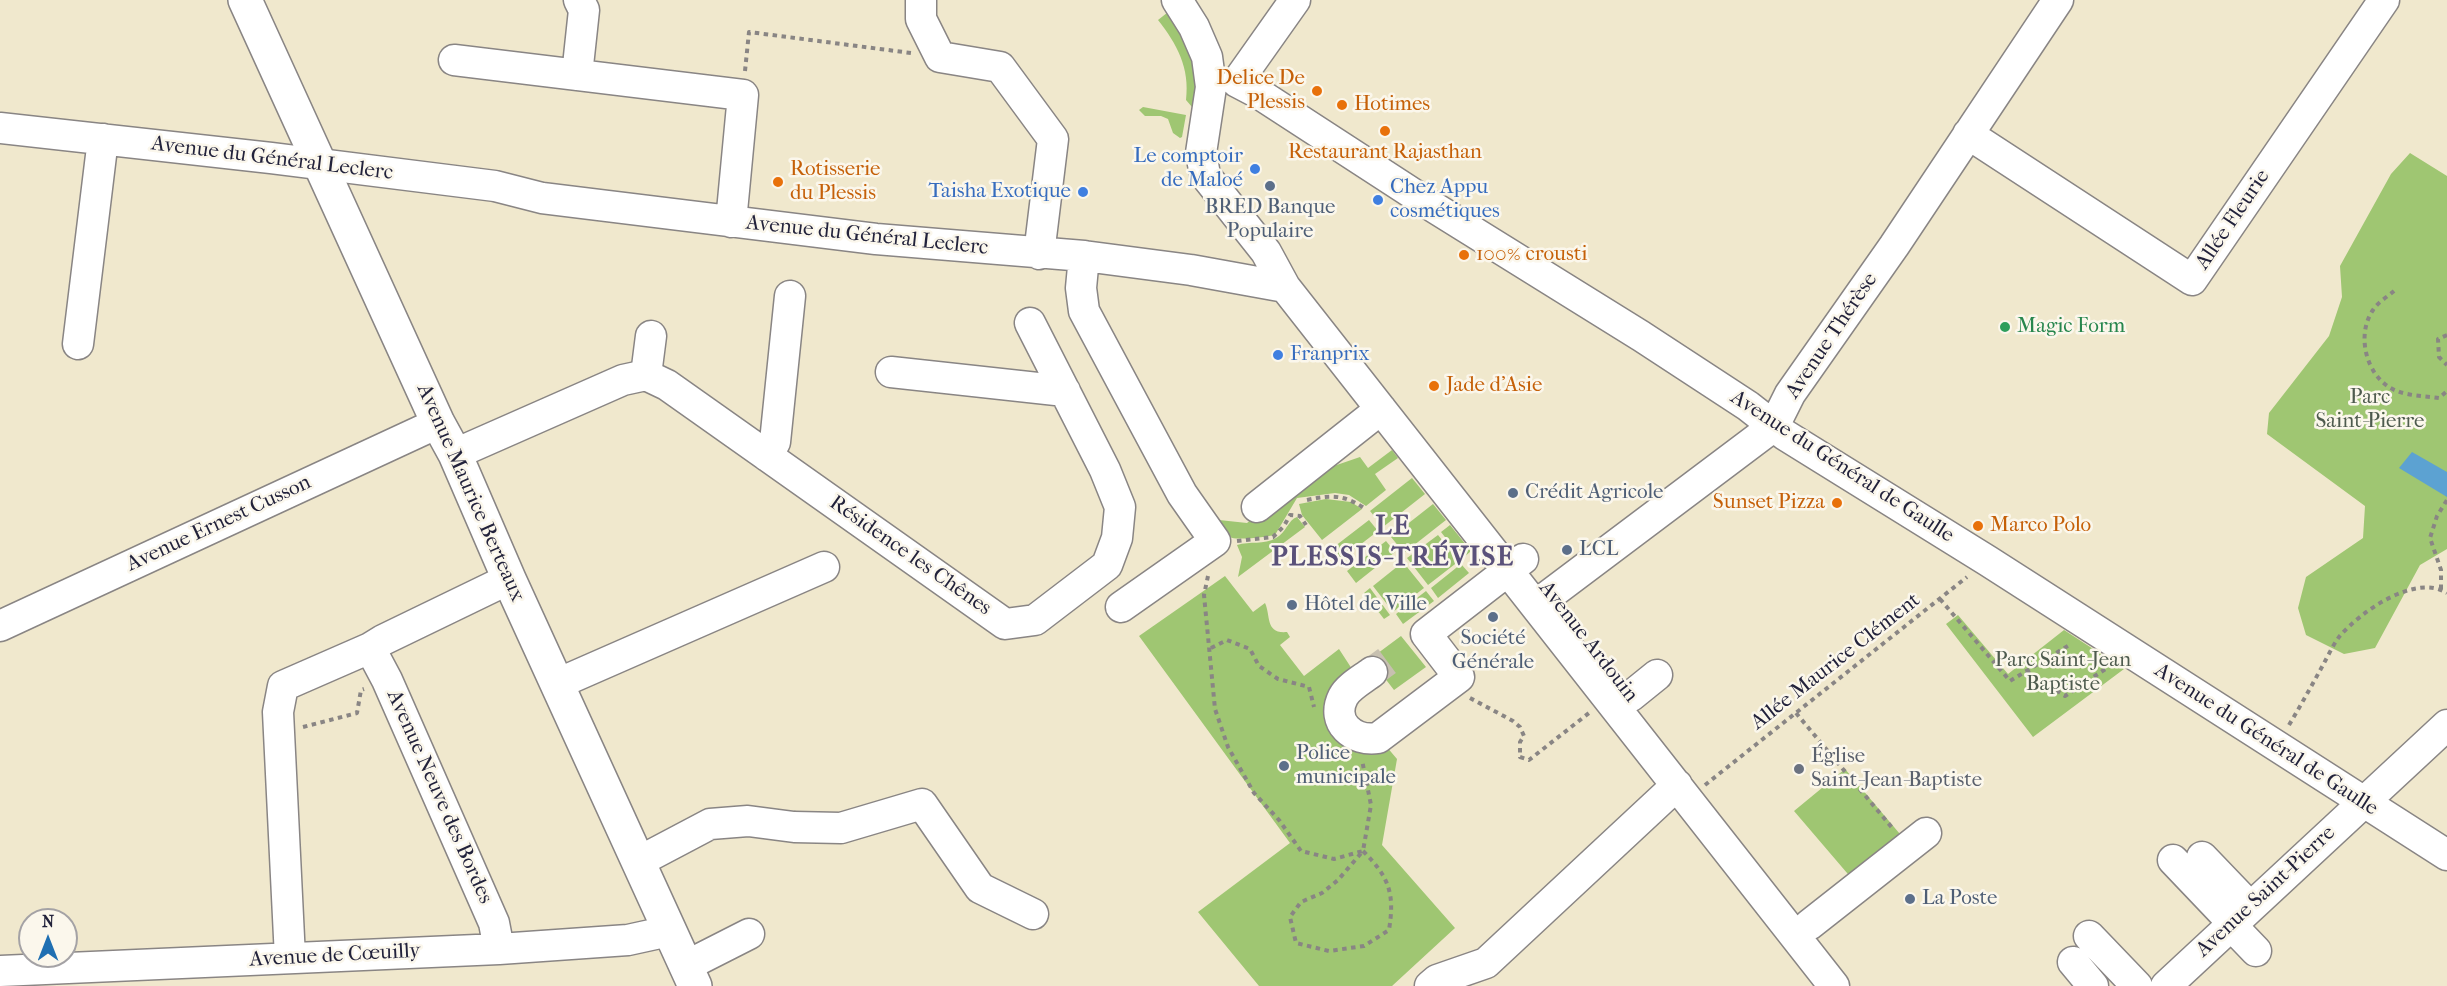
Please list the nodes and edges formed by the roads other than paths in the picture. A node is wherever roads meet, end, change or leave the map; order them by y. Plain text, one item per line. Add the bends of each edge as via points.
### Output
1 (245, 0) edge
2 (579, 0) edge
3 (921, 0) edge
4 (1177, 0) edge
5 (1295, 0) edge
6 (2058, 0) edge
7 (2384, 0) edge
8 (1207, 57) junction
9 (454, 60) dead end
10 (577, 75) junction
11 (1237, 82) junction
12 (1207, 116) junction
13 (0, 128) edge
14 (1968, 134) junction
15 (103, 139) junction
16 (325, 172) junction
17 (731, 222) junction
18 (1266, 252) junction
19 (1039, 254) junction
20 (1084, 256) junction
21 (1191, 270) junction
22 (1285, 287) junction
23 (790, 296) dead end
24 (1030, 323) dead end
25 (651, 336) dead end
26 (78, 344) dead end
27 (891, 372) dead end
28 (646, 375) junction
29 (1065, 391) junction
30 (1381, 409) junction
31 (438, 423) junction
32 (1774, 426) junction
33 (455, 454) junction
34 (767, 456) junction
35 (1257, 507) dead end
36 (1516, 564) junction
37 (824, 567) dead end
38 (509, 579) junction
39 (1543, 600) junction
40 (1121, 607) dead end
41 (0, 626) edge
42 (369, 648) junction
43 (1372, 672) tunnel mouth
44 (1657, 675) dead end
45 (556, 684) junction
46 (1620, 697) junction
47 (2447, 725) edge
48 (1690, 786) junction
49 (2362, 801) junction
50 (1913, 835) road end
51 (2447, 855) edge
52 (2188, 858) dead end
53 (638, 862) junction
54 (1033, 914) dead end
55 (2238, 918) junction
56 (1809, 925) junction
57 (669, 931) junction
58 (749, 934) dead end
59 (2089, 936) dead end
60 (499, 949) junction
61 (2256, 951) dead end
62 (290, 958) junction
63 (2073, 962) dead end
64 (0, 970) edge
65 (690, 976) edge
66 (1430, 986) edge
67 (1834, 986) edge
68 (1856, 986) edge
69 (2093, 986) edge
70 (2137, 986) edge
71 (2166, 986) edge

1 - 16 main road, Avenue Maurice Berteaux
2 - 10 street via 584,10
3 - 19 street via 921,19 940,57 1000,67 1053,139
4 - 8 street, Avenue Ardouin
5 - 11 street
6 - 14 street, Avenue Thérèse
7 - 14 street, Allée Fleurie via 2192,280
8 - 11 street, Avenue Ardouin
8 - 12 street, Avenue Ardouin via 1211,87
9 - 10 street
10 - 17 street via 743,95
11 - 12 street
11 - 32 street, Avenue du Général de Gaulle via 1641,336
12 - 18 street, Avenue Ardouin via 1201,153 1204,175
13 - 15 street, Avenue du Général Leclerc
14 - 32 street, Avenue Thérèse via 1790,394
15 - 16 street, Avenue du Général Leclerc via 271,158
15 - 26 street
16 - 17 street, Avenue du Général Leclerc via 495,186 542,198
16 - 31 main road, Avenue Maurice Berteaux
17 - 19 street, Avenue du Général Leclerc
18 - 21 street, Avenue du Général Leclerc
18 - 22 street, Avenue Ardouin
18 - 36 street, Avenue Ardouin via 1300,276 1321,300
19 - 20 street, Avenue du Général Leclerc
20 - 21 street, Avenue du Général Leclerc
20 - 40 street via 1084,311 1182,494 1215,541
21 - 22 street, Avenue du Général Leclerc
22 - 30 street, Avenue Ardouin
23 - 34 street via 774,442
24 - 29 street, Résidence les Chênes
25 - 28 street
27 - 29 street
28 - 33 street via 623,380
28 - 34 street, Résidence les Chênes via 667,385
29 - 34 street, Résidence les Chênes via 1120,507 1117,538 1107,565 1035,620 1005,624
30 - 35 street
30 - 36 street, Avenue Ardouin
31 - 33 main road, Avenue Maurice Berteaux
31 - 41 street, Avenue Ernest Cusson
32 - 39 street, Avenue Thérèse
32 - 49 street, Avenue du Général de Gaulle
33 - 38 main road, Avenue Maurice Berteaux
36 - 39 street, Avenue Ardouin
36 - 43 street via 1426,634 1459,677 1369,747 1365,740 1346,729 1340,708 1343,697
37 - 45 street
38 - 42 street
38 - 45 main road, Avenue Maurice Berteaux
39 - 46 street, Avenue Ardouin
42 - 60 street, Avenue Neuve des Bordes via 387,680 494,923
42 - 62 street via 283,686 278,712
44 - 46 street
45 - 53 main road, Avenue Maurice Berteaux
46 - 48 street, Avenue Ardouin
47 - 49 street, Avenue Saint-Pierre
48 - 56 street, Avenue Ardouin
48 - 66 street via 1486,963
48 - 67 street, Avenue Ardouin
49 - 51 street, Avenue du Général de Gaulle
49 - 55 street, Avenue Saint-Pierre
50 - 56 street
52 - 55 street
53 - 54 street via 710,824 748,821 841,828 922,804 980,888
53 - 57 main road, Avenue Maurice Berteaux
55 - 61 street
55 - 71 street, Avenue Saint-Pierre
56 - 68 street, Avenue Ardouin
57 - 60 street, Avenue de Cœuilly via 628,940
57 - 65 main road, Avenue Maurice Berteaux
58 - 65 street
59 - 70 street
60 - 62 street, Avenue de Cœuilly
62 - 64 street, Avenue de Cœuilly
63 - 69 street

